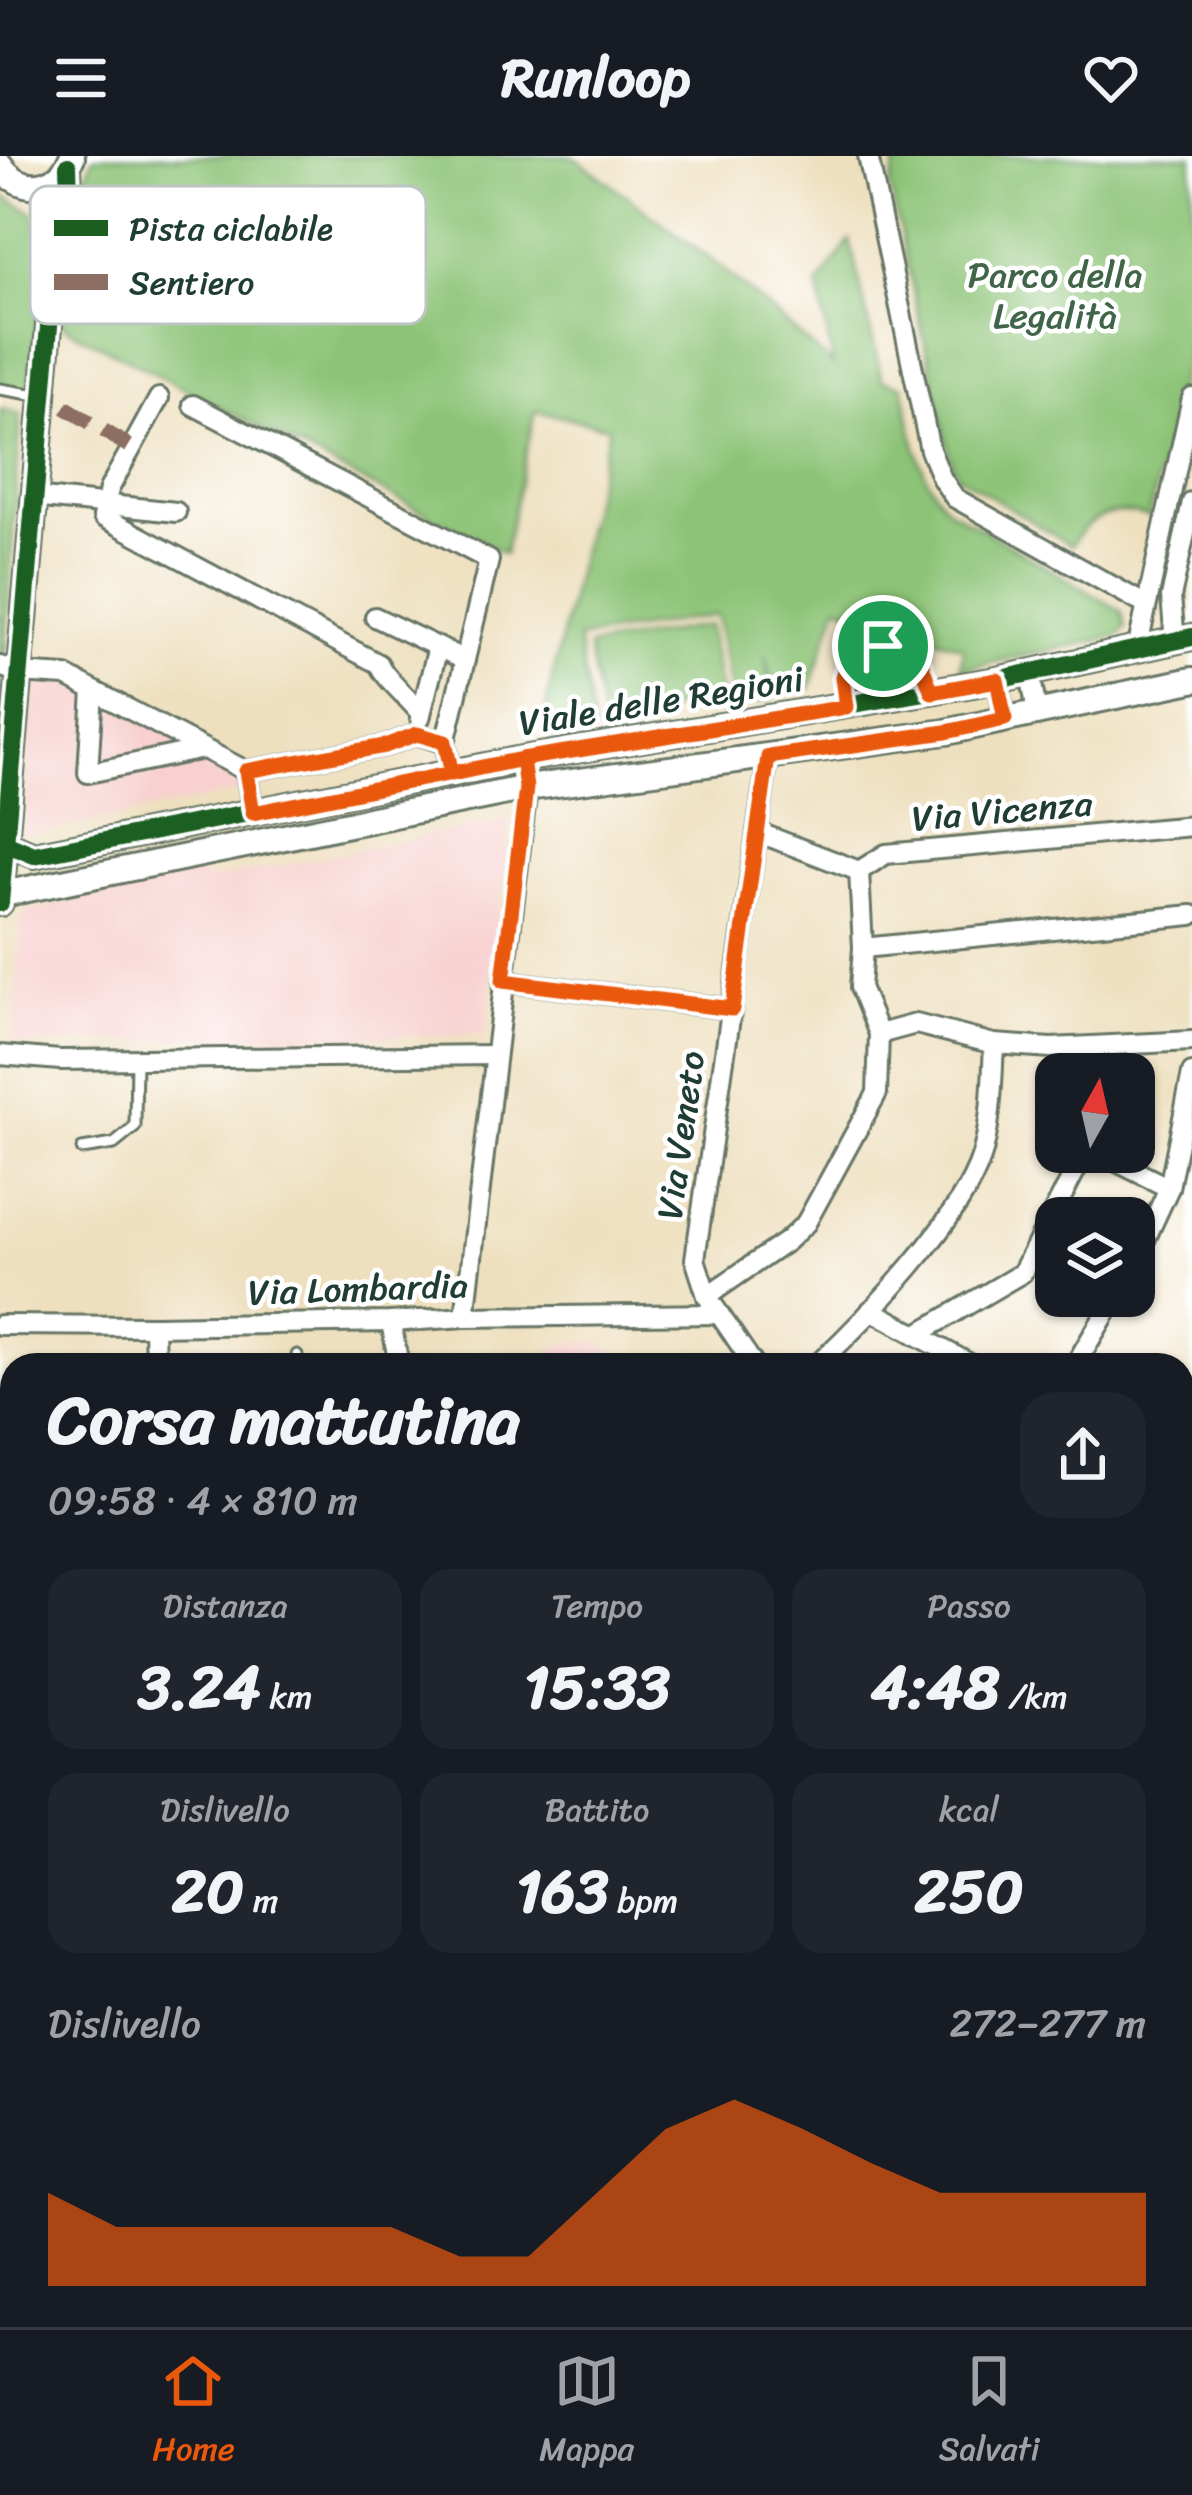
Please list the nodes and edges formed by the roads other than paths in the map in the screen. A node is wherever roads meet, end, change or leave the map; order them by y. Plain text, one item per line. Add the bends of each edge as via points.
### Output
1 (868, 156) edge
2 (70, 161) edge
3 (2, 170) edge
4 (28, 186) junction
5 (30, 188) edge
6 (49, 324) edge
7 (0, 389) edge
8 (43, 396) junction
9 (159, 398) dead end
10 (1192, 398) edge
11 (193, 405) dead end
12 (1186, 455) edge
13 (1170, 496) junction
14 (34, 497) junction
15 (1192, 502) edge
16 (104, 504) junction
17 (176, 512) dead end
18 (1146, 605) junction
19 (375, 617) dead end
20 (1184, 639) edge
21 (438, 647) junction
22 (1137, 650) junction
23 (910, 657) junction
24 (465, 660) junction
25 (844, 668) junction
26 (10, 670) edge
27 (1030, 673) junction
28 (997, 680) junction
29 (1192, 680) edge
30 (93, 691) junction
31 (932, 692) junction
32 (846, 707) junction
33 (1037, 712) junction
34 (421, 714) junction
35 (1005, 719) junction
36 (417, 734) junction
37 (445, 742) junction
38 (203, 749) junction
39 (768, 757) junction
40 (522, 759) junction
41 (7, 769) edge
42 (246, 771) junction
43 (452, 774) junction
44 (526, 788) junction
45 (253, 813) junction
46 (1192, 826) edge
47 (758, 832) junction
48 (1, 838) edge
49 (859, 871) junction
50 (1, 899) edge
51 (1192, 915) edge
52 (863, 948) junction
53 (503, 981) junction
54 (732, 1009) junction
55 (879, 1034) junction
56 (1192, 1041) edge
57 (994, 1044) junction
58 (0, 1054) edge
59 (493, 1055) junction
60 (136, 1058) junction
61 (1192, 1073) edge
62 (82, 1149) dead end
63 (1074, 1173) edge
64 (1139, 1173) edge
65 (1169, 1188) junction
66 (1155, 1218) edge
67 (707, 1296) junction
68 (871, 1310) junction
69 (718, 1314) junction
70 (465, 1316) junction
71 (1104, 1317) edge
72 (391, 1322) junction
73 (0, 1325) edge
74 (154, 1326) junction
75 (916, 1335) junction
76 (155, 1353) edge
77 (397, 1353) edge
78 (746, 1353) edge
79 (835, 1353) edge
80 (950, 1353) edge
81 (1082, 1353) edge

1 - 18 street via 942,479 955,498
2 - 4 street via 52,182
3 - 4 street
4 - 5 street
6 - 8 street
7 - 8 lane
8 - 14 street
9 - 16 street
10 - 12 street
11 - 24 street via 489,560
12 - 13 street
13 - 15 street
13 - 18 street
14 - 16 street
14 - 26 street
15 - 20 street via 1171,597
16 - 17 street
16 - 34 street via 104,517 379,664
18 - 22 street
19 - 21 street
20 - 22 street, Viale delle Regioni
21 - 24 street
21 - 34 street
22 - 27 street, Viale delle Regioni
23 - 25 lane
23 - 25 lane via 856,638
23 - 31 lane via 920,661
24 - 37 street
25 - 32 lane
26 - 30 street via 66,676
26 - 41 street
27 - 28 street, Viale delle Regioni
27 - 33 street
28 - 31 street, Viale delle Regioni
28 - 35 street
29 - 33 street, Viale delle Regioni
30 - 38 street
30 - 38 street via 88,772
31 - 32 street, Viale delle Regioni
32 - 40 street, Viale delle Regioni
33 - 35 street, Viale delle Regioni
34 - 36 street
35 - 39 street, Viale delle Regioni
36 - 37 street
36 - 42 street
37 - 43 street
38 - 42 street
39 - 44 street, Viale delle Regioni
39 - 47 street, Via Veneto
40 - 43 street, Viale delle Regioni
40 - 44 street
41 - 48 street
42 - 45 street
43 - 45 street, Viale delle Regioni
44 - 50 street, Viale delle Regioni
44 - 53 street
45 - 48 street, Viale delle Regioni via 34,855
46 - 49 street, Via Vicenza via 886,854
47 - 49 street
47 - 54 street, Via Veneto
48 - 50 street
49 - 52 street
51 - 52 street
52 - 55 street via 860,987
53 - 54 street
53 - 59 street
54 - 67 street, Via Veneto via 694,1259
55 - 57 street via 916,1024
55 - 67 street via 877,1094 816,1207 787,1241
56 - 57 street
57 - 68 street via 980,1160 935,1237
58 - 60 street
59 - 60 street
59 - 70 street
60 - 62 lane via 135,1127 114,1144
61 - 65 street
63 - 75 street via 1022,1273
64 - 65 street
65 - 66 street
67 - 69 street, Via Veneto
68 - 75 street
68 - 79 street
69 - 70 street, Via Lombardia
69 - 78 street, Via Veneto
70 - 72 street, Via Lombardia
71 - 81 street
72 - 74 street, Via Lombardia
72 - 77 street
73 - 74 street, Via Lombardia
74 - 76 street
75 - 80 street

